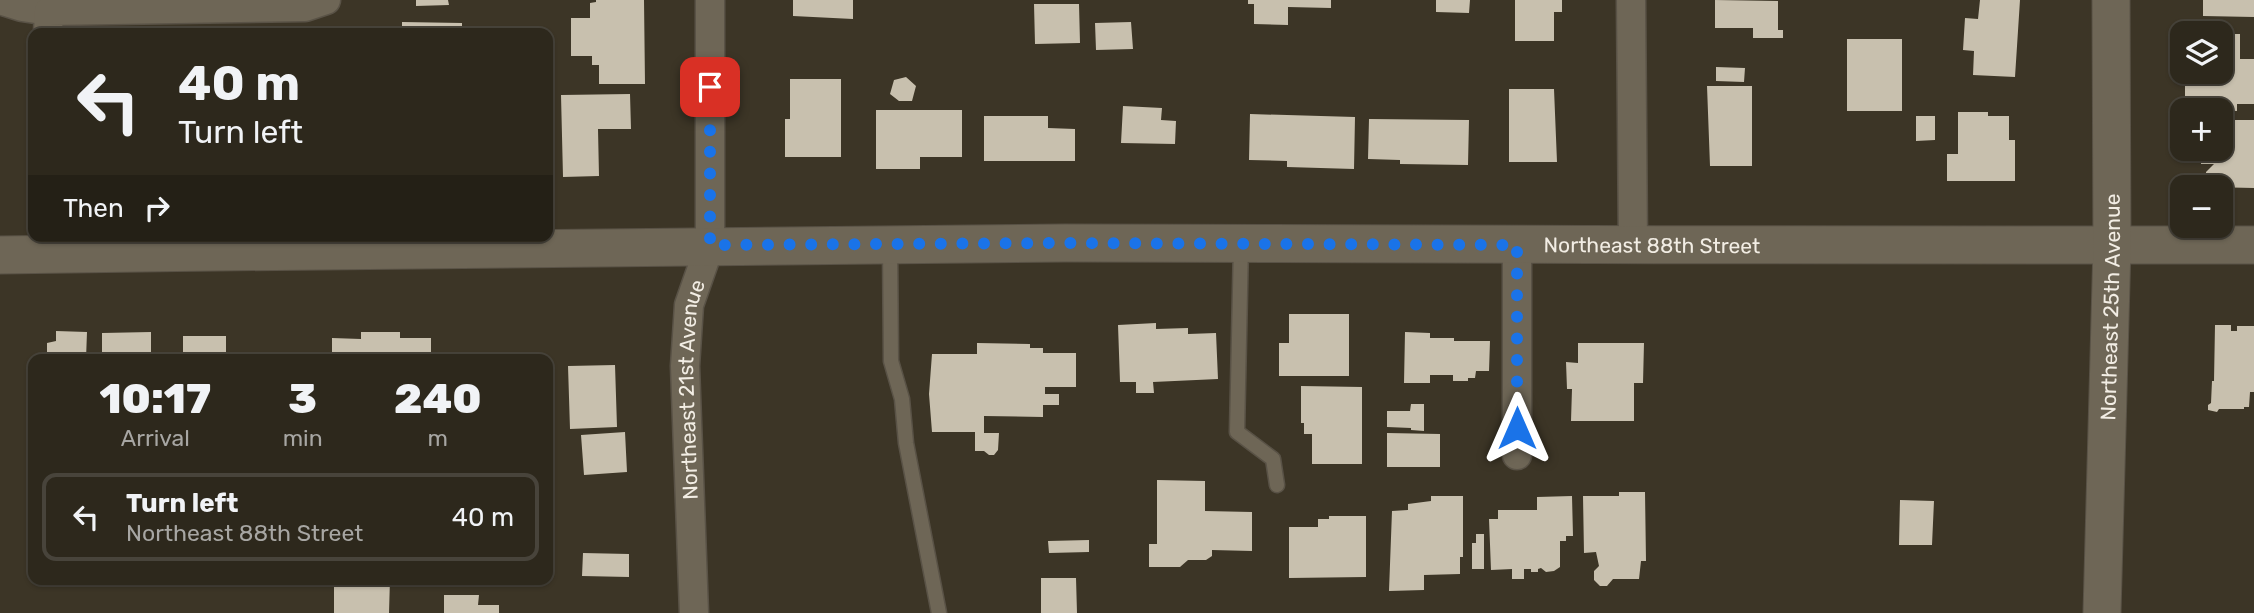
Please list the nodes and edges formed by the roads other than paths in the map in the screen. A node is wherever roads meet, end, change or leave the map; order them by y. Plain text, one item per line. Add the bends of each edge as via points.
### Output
1 (0, 0) edge
2 (326, 0) edge
3 (710, 0) edge
4 (1631, 0) edge
5 (2111, 0) edge
6 (48, 22) edge
7 (1241, 243) junction
8 (890, 244) junction
9 (48, 245) edge
10 (710, 245) junction
11 (1517, 245) junction
12 (1633, 245) junction
13 (2254, 245) edge
14 (2112, 246) junction
15 (0, 255) edge
16 (1517, 455) dead end
17 (1277, 485) dead end
18 (694, 613) edge
19 (939, 613) edge
20 (2102, 613) edge

1 - 6 street
2 - 6 street via 305,8
3 - 10 street, Northeast 21st Avenue
4 - 12 street
5 - 14 street, Northeast 25th Avenue
7 - 8 street, Northeast 88th Street
7 - 11 street, Northeast 88th Street
7 - 17 lane via 1237,432 1273,459
8 - 10 street, Northeast 88th Street
8 - 19 lane via 891,361 902,399 906,443
9 - 10 street, Northeast 88th Street
9 - 15 street, Northeast 88th Street
10 - 18 street, Northeast 21st Avenue via 689,305 685,366
11 - 12 street, Northeast 88th Street
11 - 16 street
12 - 14 street, Northeast 88th Street
13 - 14 street, Northeast 88th Street
14 - 20 street, Northeast 25th Avenue

